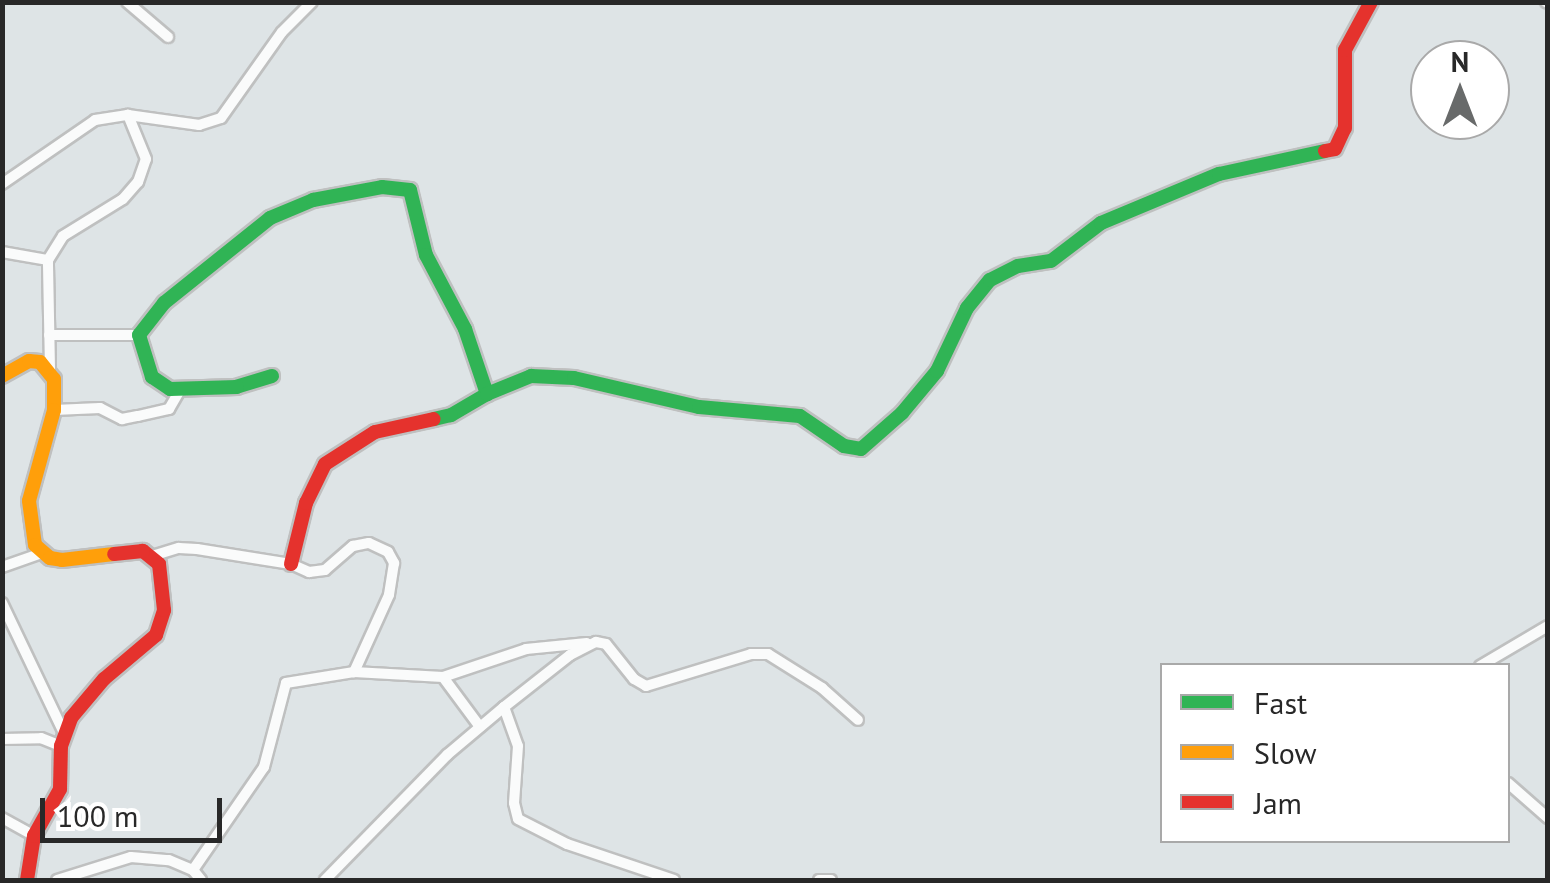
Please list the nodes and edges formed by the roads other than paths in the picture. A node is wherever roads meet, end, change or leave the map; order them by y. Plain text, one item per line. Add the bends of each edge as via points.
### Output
1 (127, 2) edge
2 (312, 2) edge
3 (1371, 2) edge
4 (168, 37) dead end
5 (128, 115) junction
6 (2, 184) edge
7 (2, 252) edge
8 (48, 260) junction
9 (138, 334) junction
10 (50, 335) junction
11 (50, 369) junction
12 (2, 376) edge
13 (272, 376) dead end
14 (180, 390) junction
15 (487, 394) junction
16 (54, 410) junction
17 (42, 553) junction
18 (152, 556) junction
19 (291, 564) junction
20 (2, 567) edge
21 (2, 603) edge
22 (1548, 626) edge
23 (588, 643) junction
24 (1485, 663) edge
25 (354, 672) junction
26 (443, 678) junction
27 (504, 707) junction
28 (858, 720) dead end
29 (480, 727) junction
30 (2, 739) edge
31 (63, 739) junction
32 (1510, 785) edge
33 (2, 818) edge
34 (1548, 818) edge
35 (34, 836) junction
36 (193, 870) junction
37 (27, 880) edge
38 (58, 880) edge
39 (201, 880) edge
40 (325, 880) edge
41 (674, 880) edge
42 (819, 880) edge
43 (831, 880) edge

1 - 4 street
2 - 5 street via 282,32 221,118 184,125
3 - 15 street via 1345,50 1345,128 1335,149 1219,174 1101,223 1051,262 1018,266 990,280 967,308 938,371 860,449 844,446 800,416 698,408 593,380 540,374
5 - 6 street via 74,131
5 - 8 street via 146,159 138,182 123,199 63,236
7 - 8 street
8 - 10 street
9 - 10 street
9 - 14 street via 152,376
9 - 15 street via 164,303 270,218 313,200 398,186 416,199 426,255 465,329
10 - 11 street
11 - 12 street via 29,362
11 - 16 street
13 - 14 street via 236,388
14 - 16 street via 166,410 138,416 122,418 100,408
15 - 19 street via 451,415 375,432 326,464 306,503
16 - 17 street via 29,502 31,534
17 - 18 street via 62,560 129,550
17 - 20 street
18 - 19 street via 197,549
18 - 31 street via 162,577 160,628 85,698
19 - 25 street via 324,570 362,543 392,556 389,595
21 - 31 street
22 - 24 street
23 - 26 street via 526,648
23 - 27 street
23 - 28 street via 606,644 646,686 764,653 805,676
25 - 26 street
25 - 36 street via 286,683 264,767
26 - 29 street
27 - 29 street
27 - 41 street via 518,746 518,819 568,844
29 - 40 street
30 - 31 street
31 - 35 street via 60,789
32 - 34 street
33 - 35 street
35 - 37 street
36 - 38 street via 170,860 131,857
36 - 39 street
42 - 43 street

